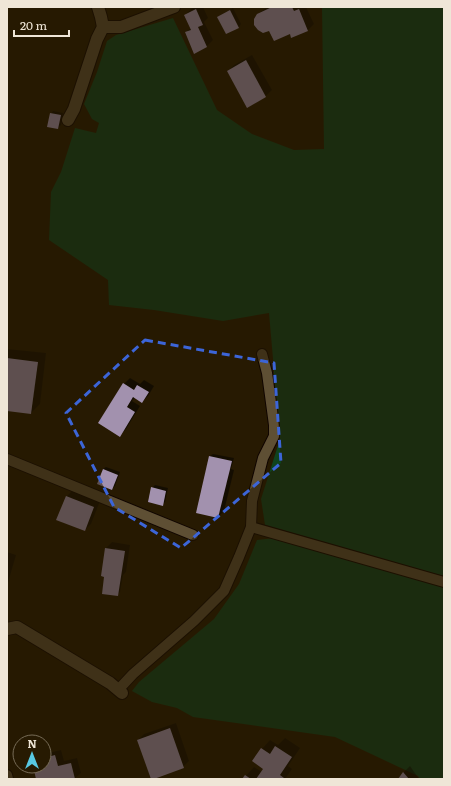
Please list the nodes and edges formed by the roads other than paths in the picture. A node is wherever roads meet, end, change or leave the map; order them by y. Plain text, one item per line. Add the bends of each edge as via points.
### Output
1 (98, 7) edge
2 (174, 7) edge
3 (102, 27) junction
4 (68, 120) dead end
5 (262, 354) dead end
6 (7, 459) edge
7 (251, 527) junction
8 (193, 535) dead end
9 (444, 582) edge
10 (7, 629) edge
11 (120, 692) joint
12 (7, 775) edge
13 (8, 779) edge

1 - 3 street
2 - 3 street via 121,27
3 - 4 street
5 - 7 lane via 267,373 274,436 263,458 252,501
6 - 8 lane
7 - 9 lane
7 - 11 lane via 224,591 121,685
10 - 11 street via 17,627 110,683
12 - 13 lane

